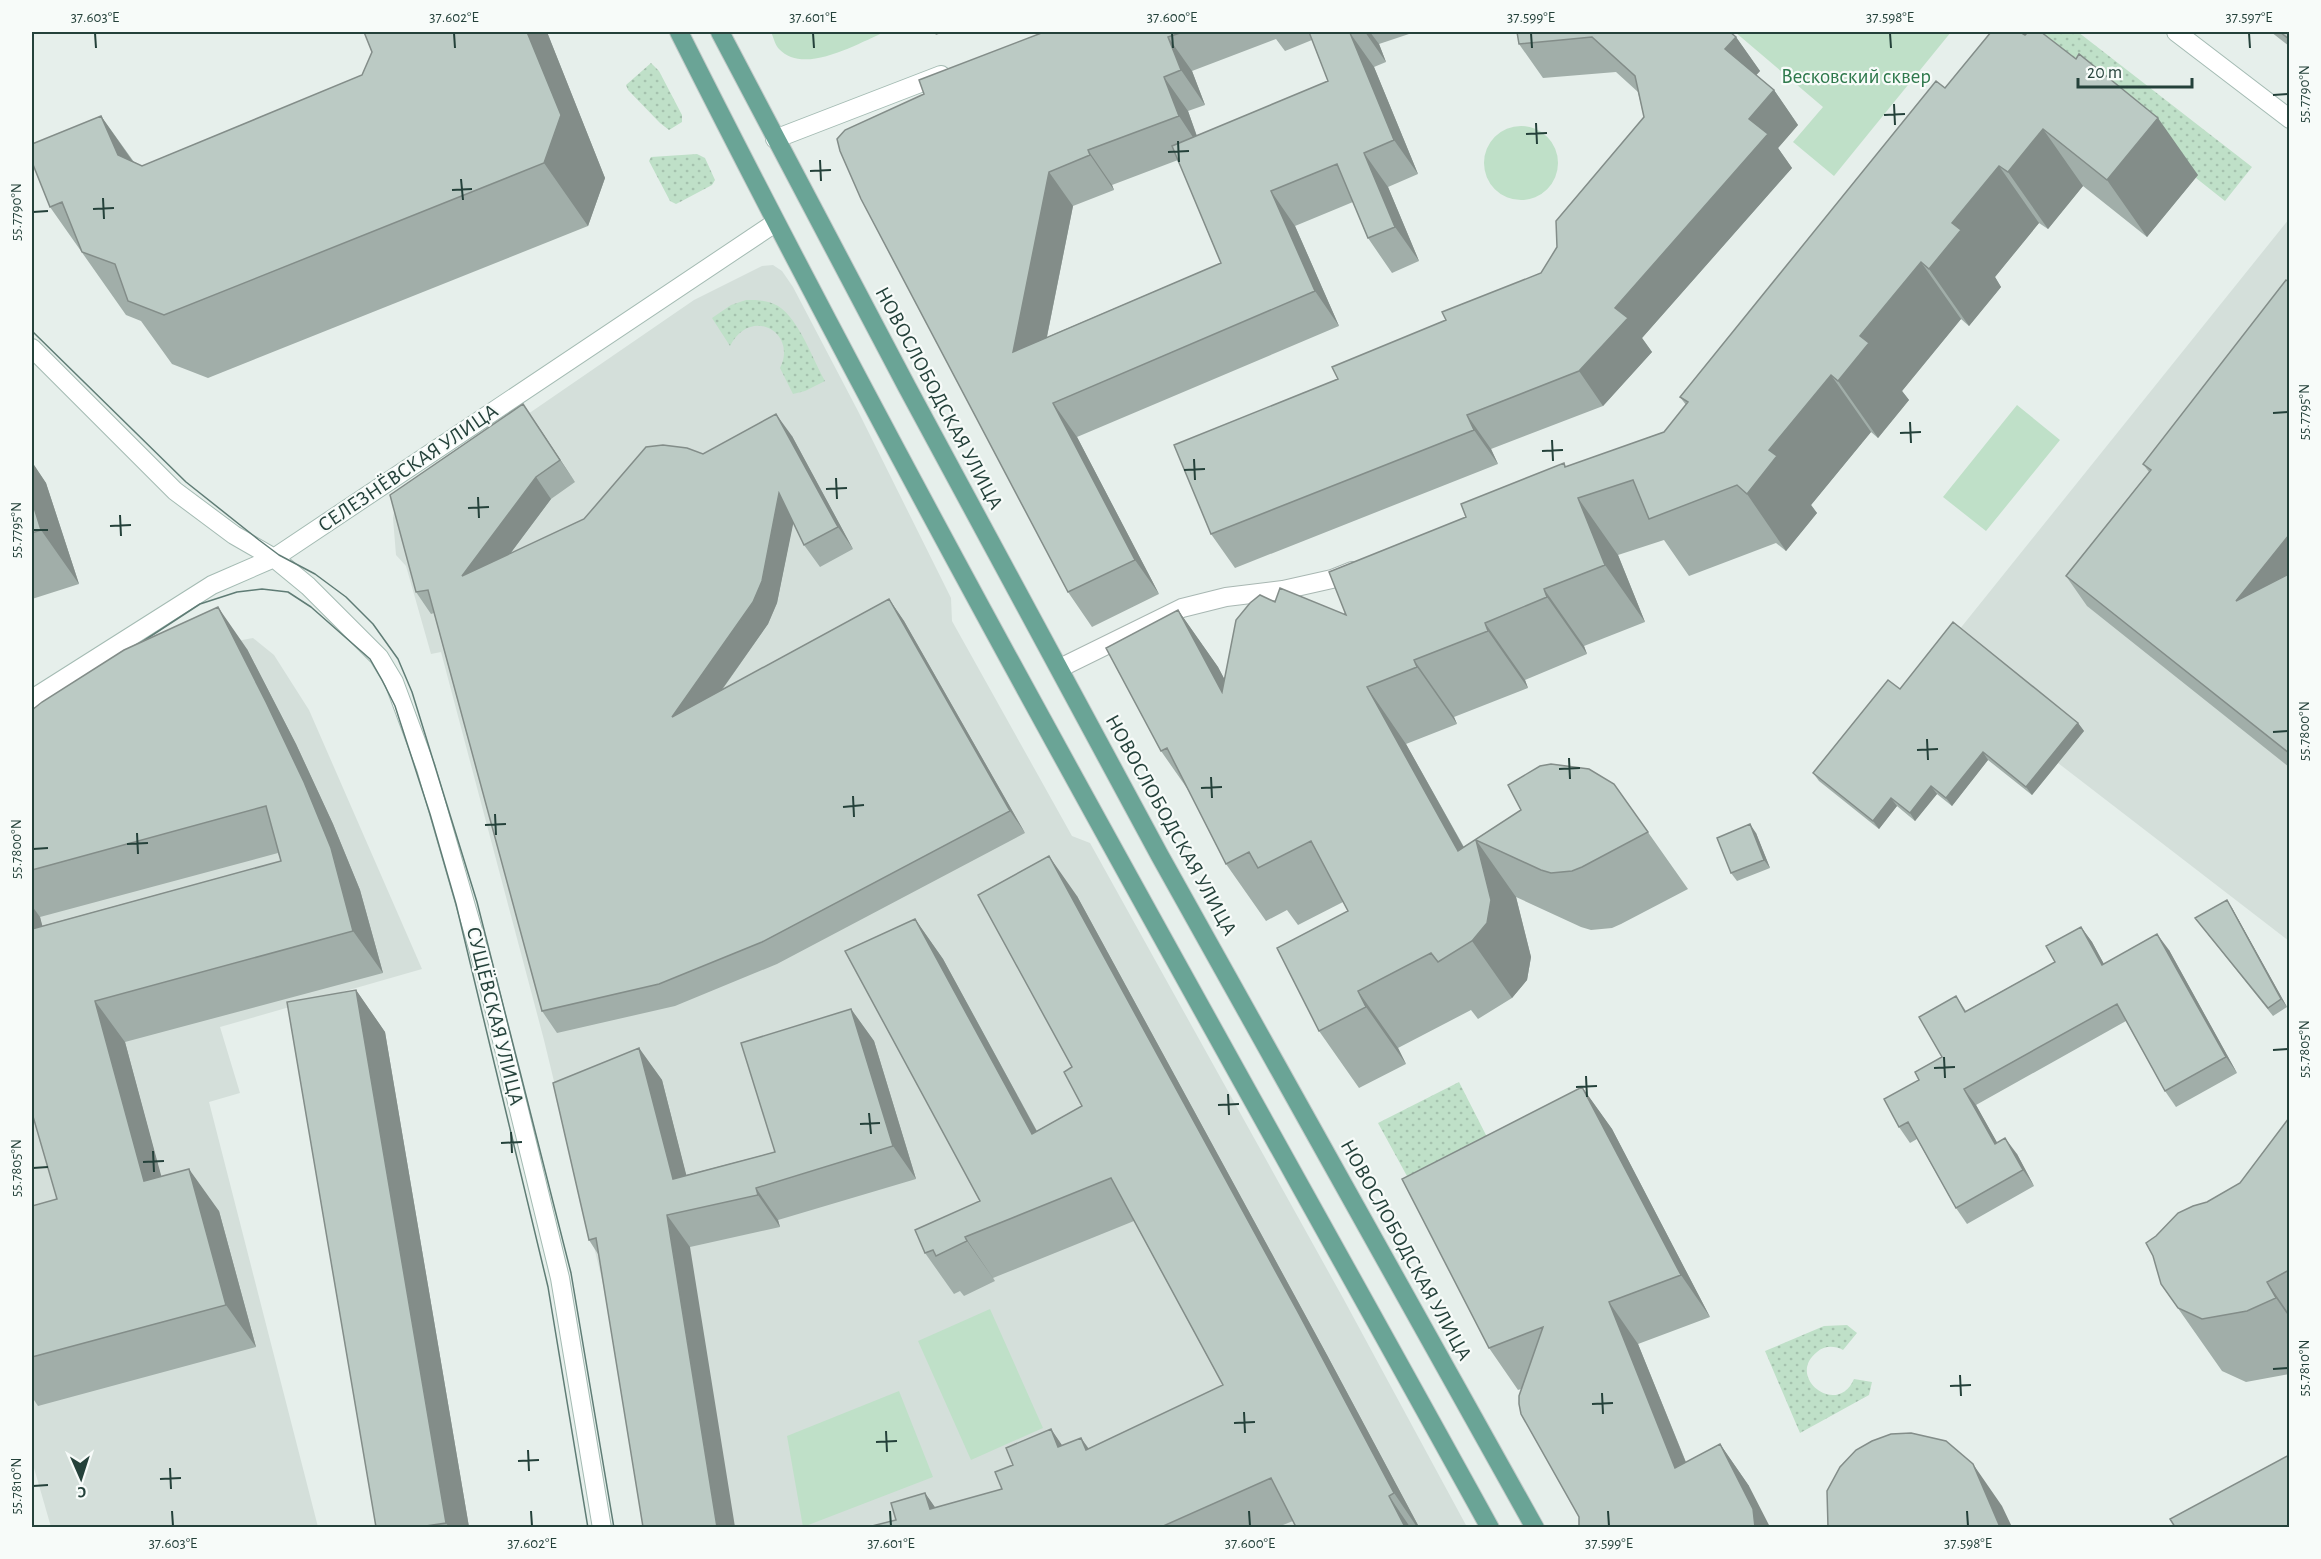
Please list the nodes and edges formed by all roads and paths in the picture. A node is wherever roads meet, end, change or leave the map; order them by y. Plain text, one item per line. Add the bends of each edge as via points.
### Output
1 (679, 32) edge
2 (720, 32) edge
3 (2176, 32) edge
4 (957, 69) edge
5 (2289, 119) edge
6 (775, 139) junction
7 (776, 223) junction
8 (32, 348) edge
9 (274, 558) junction
10 (1364, 566) edge
11 (1060, 668) junction
12 (32, 699) edge
13 (602, 1527) edge
14 (1490, 1527) edge
15 (1535, 1527) edge

1 - 7 main road
2 - 6 main road, НОВОСЛОБОДСКАЯ УЛИЦА
3 - 5 street
4 - 6 street
6 - 11 main road, НОВОСЛОБОДСКАЯ УЛИЦА
7 - 9 street, СЕЛЕЗНЁВСКАЯ УЛИЦА
7 - 14 main road via 1180,972
8 - 9 street, СУЩЁВСКАЯ УЛИЦА via 176,490 234,535
9 - 12 street, СЕЛЕЗНЁВСКАЯ УЛИЦА via 212,585
9 - 13 street, СУЩЁВСКАЯ УЛИЦА via 379,657 400,693 426,768 487,980 560,1278
10 - 11 street via 1332,579 1226,597 1182,609
11 - 15 main road, НОВОСЛОБОДСКАЯ УЛИЦА via 1160,856

